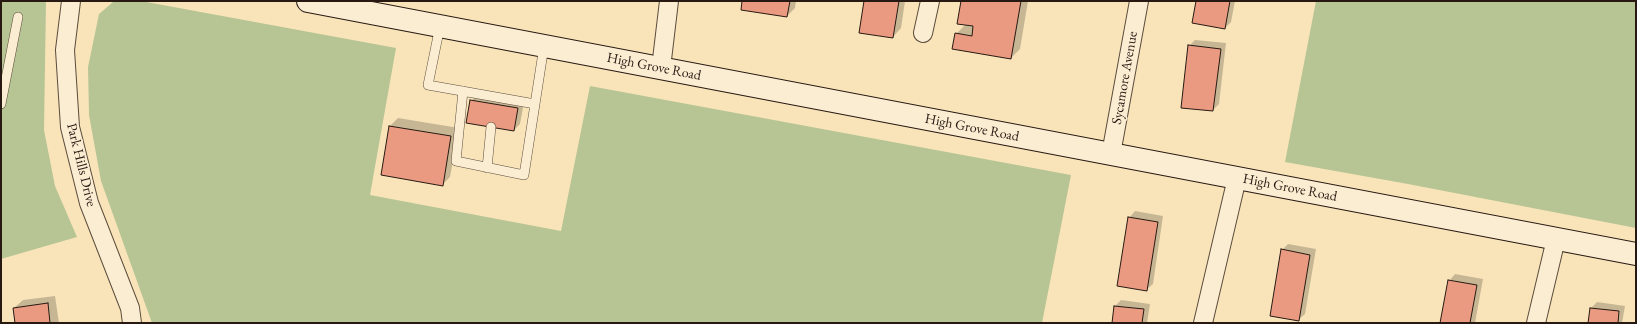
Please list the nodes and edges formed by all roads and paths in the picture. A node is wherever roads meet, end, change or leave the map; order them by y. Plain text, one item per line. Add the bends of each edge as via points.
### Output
1 (71, 1) edge
2 (308, 1) edge
3 (669, 1) edge
4 (930, 1) edge
5 (1139, 1) edge
6 (18, 17) dead end
7 (440, 26) junction
8 (923, 34) dead end
9 (544, 46) junction
10 (661, 68) junction
11 (463, 91) junction
12 (1, 104) edge
13 (535, 104) junction
14 (491, 127) dead end
15 (1111, 154) junction
16 (487, 168) junction
17 (1237, 178) junction
18 (1556, 239) junction
19 (1636, 254) edge
20 (132, 323) edge
21 (1203, 323) edge
22 (1536, 323) edge

1 - 20 street, Park Hills Drive via 65,50 70,128 89,203 130,308
2 - 7 main road, High Grove Road
3 - 10 street
4 - 8 street
5 - 15 street, Sycamore Avenue
6 - 12 lane
7 - 9 main road, High Grove Road
7 - 11 lane via 428,85
9 - 10 main road, High Grove Road
9 - 13 lane
10 - 15 main road, High Grove Road
11 - 13 lane via 494,101
11 - 16 lane via 456,161
13 - 16 lane via 524,175
14 - 16 lane
15 - 17 main road, High Grove Road
17 - 18 main road, High Grove Road
17 - 21 street
18 - 19 main road, High Grove Road
18 - 22 street

